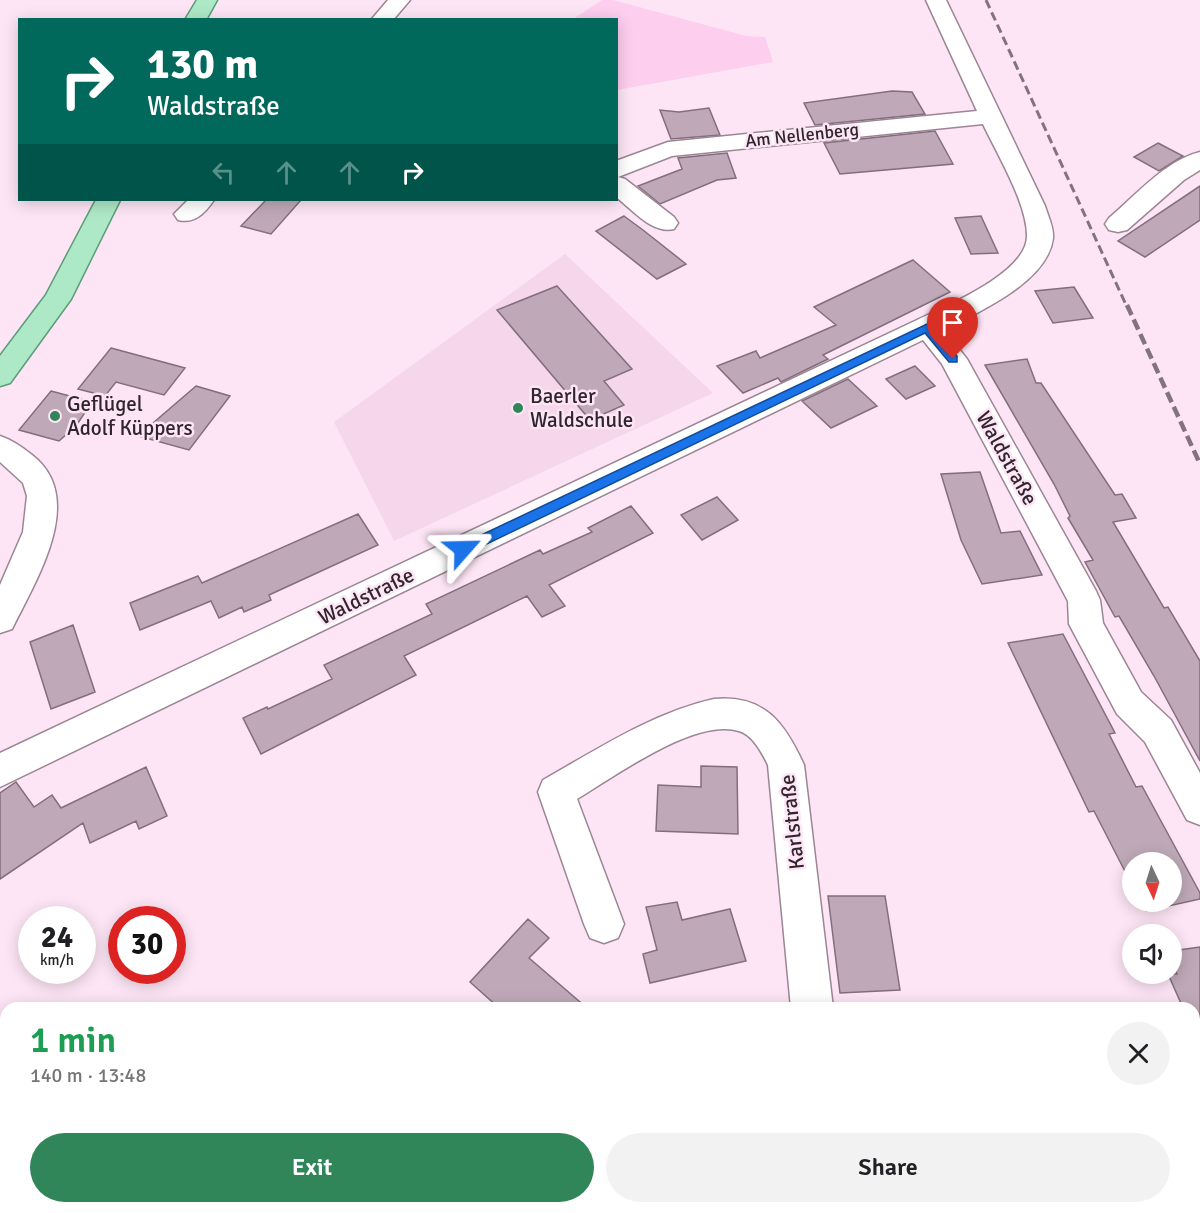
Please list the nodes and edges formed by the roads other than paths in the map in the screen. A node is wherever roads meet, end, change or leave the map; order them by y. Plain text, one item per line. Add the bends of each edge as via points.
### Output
1 (207, 0) edge
2 (400, 0) edge
3 (936, 0) edge
4 (196, 18) edge
5 (383, 18) edge
6 (992, 116) junction
7 (1200, 159) edge
8 (618, 169) edge
9 (618, 186) edge
10 (107, 201) edge
11 (665, 223) dead end
12 (1118, 224) dead end
13 (927, 327) junction
14 (0, 376) edge
15 (0, 447) edge
16 (0, 619) edge
17 (0, 771) edge
18 (1200, 808) edge
19 (604, 924) dead end
20 (811, 1002) edge

1 - 4 main road
2 - 5 street
3 - 6 street
6 - 8 street, Am Nellenberg via 668,149
6 - 13 street, Waldstraße via 1033,206 1040,237 1038,249 1010,281
7 - 12 street via 1174,175
9 - 11 street
10 - 14 main road via 58,299
13 - 17 street, Waldstraße
13 - 18 street, Waldstraße via 953,359 1064,562 1084,600 1086,624 1129,702 1158,731
15 - 16 street via 38,480 44,506 38,534
19 - 20 street, Karlstraße via 556,792 689,722 714,714 739,715 758,723 774,740 786,765

